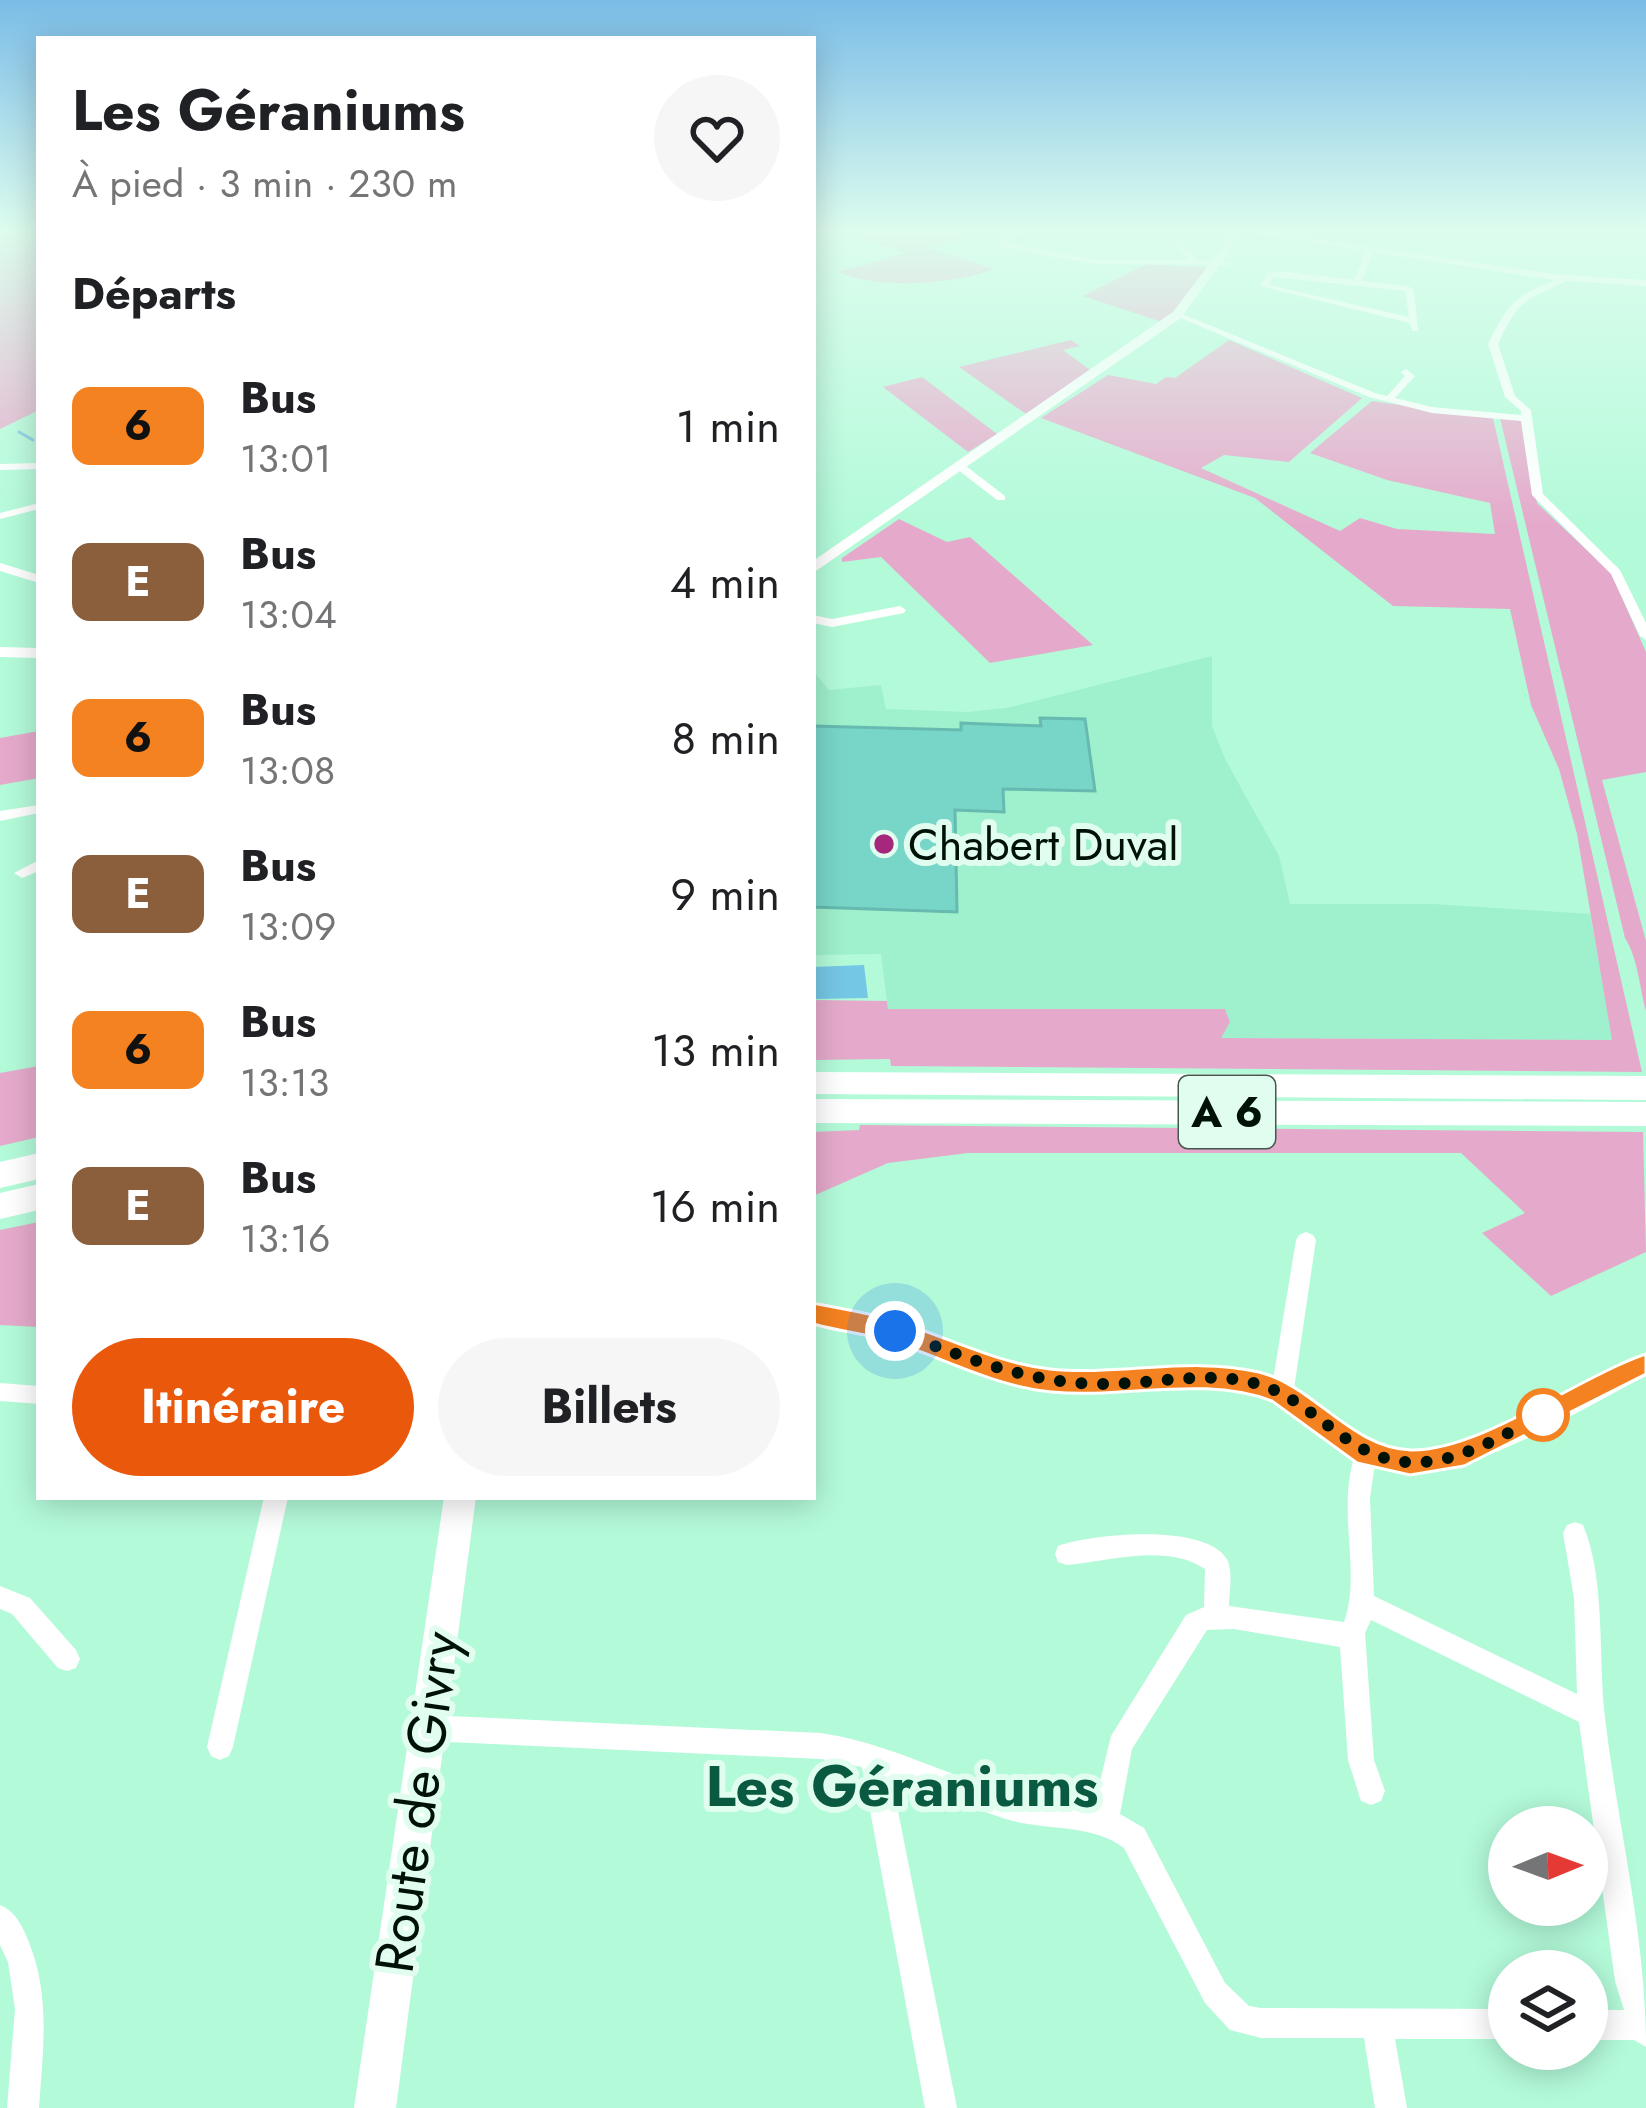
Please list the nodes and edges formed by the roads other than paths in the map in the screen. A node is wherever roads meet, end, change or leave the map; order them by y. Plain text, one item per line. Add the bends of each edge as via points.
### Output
1 (1161, 328) edge
2 (1210, 328) edge
3 (1500, 328) edge
4 (1406, 372) dead end
5 (1388, 399) junction
6 (1526, 418) junction
7 (36, 466) edge
8 (0, 467) edge
9 (962, 467) junction
10 (1000, 498) dead end
11 (36, 507) edge
12 (0, 516) edge
13 (816, 566) edge
14 (0, 567) edge
15 (36, 578) edge
16 (900, 610) dead end
17 (816, 620) edge
18 (1646, 636) edge
19 (0, 652) edge
20 (36, 653) edge
21 (36, 810) edge
22 (0, 816) edge
23 (36, 866) edge
24 (22, 873) dead end
25 (816, 1083) edge
26 (1640, 1101) edge
27 (816, 1111) edge
28 (36, 1167) edge
29 (0, 1175) edge
30 (36, 1198) edge
31 (0, 1206) edge
32 (1306, 1240) dead end
33 (816, 1315) edge
34 (1646, 1366) edge
35 (0, 1392) edge
36 (1282, 1393) junction
37 (36, 1395) edge
38 (1367, 1454) junction
39 (275, 1500) edge
40 (460, 1500) edge
41 (1575, 1533) dead end
42 (1067, 1554) dead end
43 (0, 1597) edge
44 (1360, 1602) junction
45 (1216, 1616) junction
46 (1352, 1632) junction
47 (67, 1659) dead end
48 (1592, 1714) junction
49 (426, 1728) junction
50 (220, 1747) dead end
51 (874, 1757) junction
52 (1371, 1791) dead end
53 (1105, 1819) junction
54 (0, 1919) edge
55 (1377, 2024) junction
56 (1488, 2024) edge
57 (1608, 2026) edge
58 (1645, 2029) edge
59 (23, 2108) edge
60 (375, 2108) edge
61 (941, 2108) edge
62 (1391, 2108) edge

1 - 9 main road
2 - 5 street
3 - 6 street via 1492,344
4 - 5 street
5 - 6 street
6 - 18 street via 1538,495 1616,573
7 - 8 street
9 - 10 street
9 - 13 main road
11 - 12 street
14 - 15 street
16 - 17 street
19 - 20 main road
21 - 22 street
23 - 24 street
25 - 26 highway, A 6
26 - 27 highway, A 6
28 - 29 highway
30 - 31 highway
32 - 36 street
33 - 36 street via 1045,1380 1215,1378
34 - 38 street via 1454,1457 1410,1462
35 - 37 street
36 - 38 street
38 - 44 street via 1356,1479
39 - 50 street
40 - 49 main road, Route de Givry
41 - 48 street
42 - 45 street via 1179,1546 1210,1557 1217,1564
43 - 47 street via 21,1606
44 - 46 street
44 - 48 street
45 - 46 street
45 - 53 street via 1195,1623 1132,1719
46 - 52 street via 1361,1760
48 - 58 street via 1630,1981
49 - 51 street via 820,1746
49 - 60 main road, Route de Givry
51 - 53 street via 994,1802
51 - 61 street
53 - 55 street via 1134,1838 1226,2009 1261,2023
54 - 59 street via 29,1978
55 - 56 street
55 - 62 street
57 - 58 street

